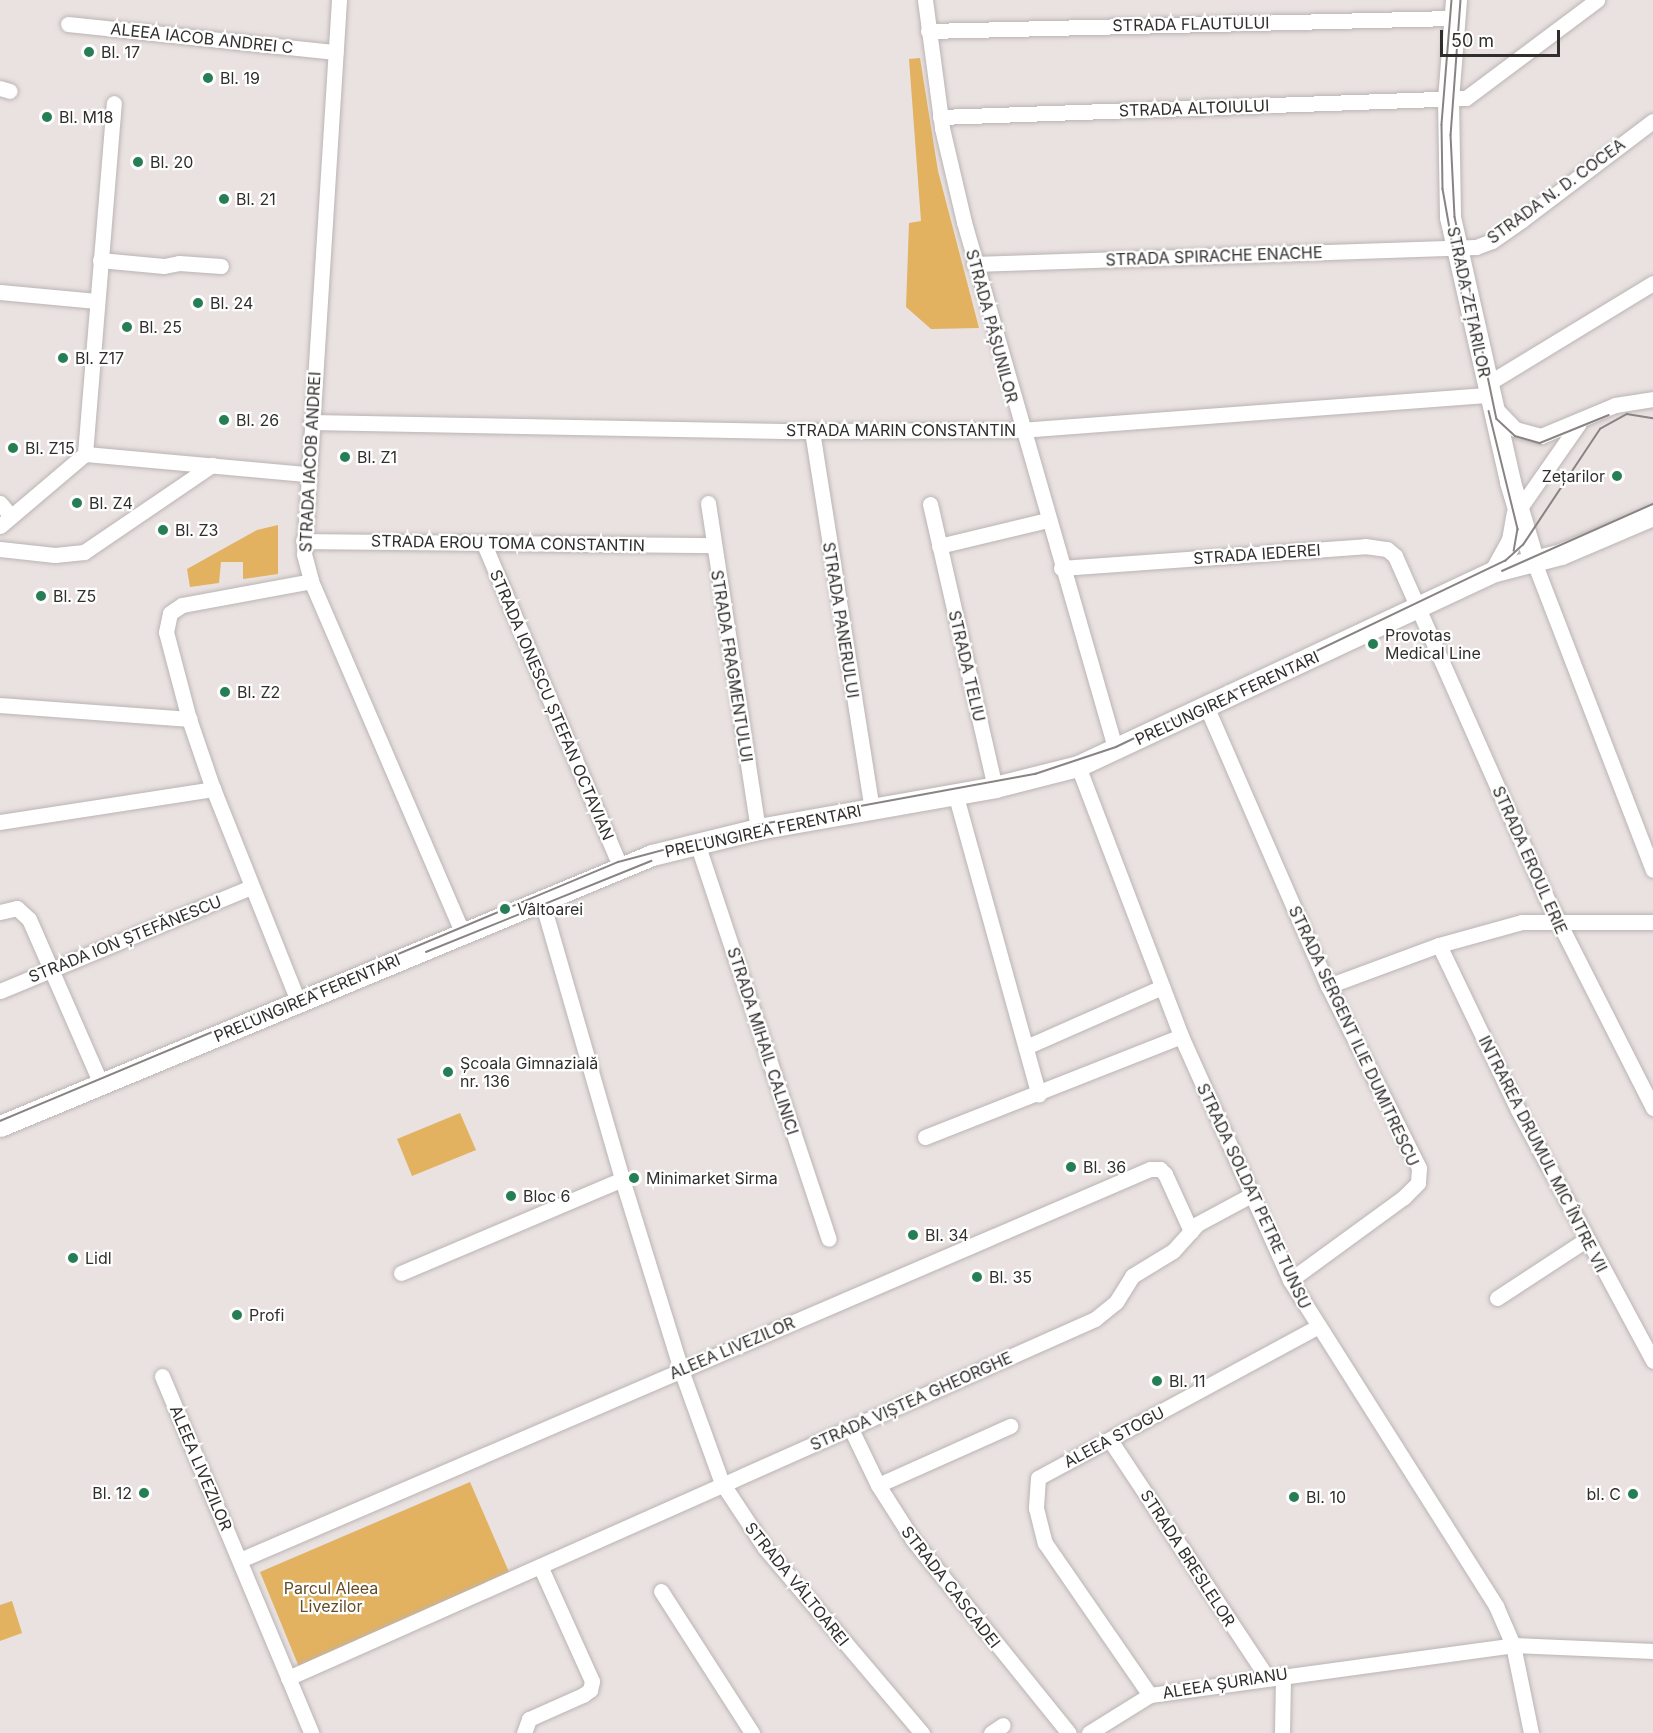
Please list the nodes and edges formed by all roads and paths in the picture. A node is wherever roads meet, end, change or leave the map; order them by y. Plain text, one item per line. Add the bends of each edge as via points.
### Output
1 (339, 0) edge
2 (925, 0) edge
3 (1597, 0) edge
4 (1455, 9) edge
5 (68, 24) dead end
6 (928, 31) junction
7 (336, 52) junction
8 (1448, 100) junction
9 (114, 103) dead end
10 (940, 117) junction
11 (1653, 121) edge
12 (1454, 248) junction
13 (100, 260) junction
14 (974, 264) junction
15 (221, 266) dead end
16 (1653, 283) edge
17 (0, 292) edge
18 (97, 301) junction
19 (1489, 395) junction
20 (1652, 396) edge
21 (310, 422) junction
22 (1579, 423) junction
23 (1021, 430) junction
24 (812, 431) junction
25 (85, 454) junction
26 (212, 465) junction
27 (306, 474) junction
28 (0, 503) edge
29 (708, 503) dead end
30 (930, 504) dead end
31 (1517, 512) junction
32 (1653, 515) edge
33 (1047, 520) junction
34 (5, 521) edge
35 (303, 541) junction
36 (484, 544) junction
37 (713, 545) junction
38 (939, 546) junction
39 (0, 549) edge
40 (1534, 562) junction
41 (1061, 568) junction
42 (1495, 571) junction
43 (311, 582) junction
44 (1419, 606) junction
45 (0, 705) edge
46 (1207, 708) junction
47 (189, 719) junction
48 (1116, 751) junction
49 (1078, 766) junction
50 (995, 787) junction
51 (213, 789) junction
52 (955, 793) junction
53 (872, 808) junction
54 (0, 822) edge
55 (758, 829) junction
56 (697, 843) junction
57 (620, 866) junction
58 (1653, 870) edge
59 (251, 887) junction
60 (541, 898) junction
61 (0, 912) edge
62 (1557, 921) junction
63 (1653, 922) edge
64 (462, 932) junction
65 (1438, 945) junction
66 (51, 969) junction
67 (1328, 986) junction
68 (1162, 987) junction
69 (0, 991) edge
70 (298, 1001) junction
71 (1181, 1036) junction
72 (1026, 1047) junction
73 (101, 1084) junction
74 (1039, 1095) junction
75 (1653, 1108) edge
76 (0, 1126) edge
77 (925, 1137) dead end
78 (622, 1179) junction
79 (1251, 1195) junction
80 (1191, 1231) junction
81 (829, 1239) dead end
82 (1587, 1239) junction
83 (401, 1273) dead end
84 (1290, 1280) junction
85 (1497, 1298) dead end
86 (1317, 1326) junction
87 (1653, 1361) edge
88 (681, 1370) junction
89 (162, 1376) dead end
90 (1010, 1426) dead end
91 (851, 1429) junction
92 (1110, 1440) junction
93 (1038, 1478) joint
94 (722, 1483) junction
95 (878, 1485) junction
96 (240, 1560) junction
97 (540, 1566) junction
98 (661, 1591) dead end
99 (1512, 1645) junction
100 (1653, 1651) edge
101 (1283, 1674) junction
102 (1266, 1676) junction
103 (288, 1678) junction
104 (1150, 1695) junction
105 (311, 1733) edge
106 (524, 1733) edge
107 (752, 1733) edge
108 (922, 1733) edge
109 (1069, 1733) edge
110 (1089, 1733) edge
111 (1282, 1733) edge
112 (1532, 1733) edge

1 - 7 street, STRADA IACOB ANDREI
2 - 6 street, STRADA PĂȘUNILOR
3 - 8 street, STRADA ALTOIULUI via 1477,93
4 - 6 street, STRADA FLAUTULUI
4 - 8 main road, STRADA ZEȚARILOR
5 - 7 street, ALEEA IACOB ANDREI C
6 - 10 street, STRADA PĂȘUNILOR
7 - 21 street, STRADA IACOB ANDREI
8 - 10 street, STRADA ALTOIULUI
8 - 12 main road, STRADA ZEȚARILOR via 1448,182
9 - 13 street
10 - 14 street, STRADA PĂȘUNILOR
11 - 12 street, STRADA N. D. COCEA via 1492,241
12 - 14 street, STRADA SPIRACHE ENACHE
12 - 19 main road, STRADA ZEȚARILOR
13 - 15 street
13 - 18 street
14 - 23 street, STRADA PĂȘUNILOR
16 - 19 street, STRADA MARIN CONSTANTIN
17 - 18 street
18 - 25 street
19 - 22 street via 1515,429 1527,435 1548,435
19 - 23 street, STRADA MARIN CONSTANTIN
19 - 31 main road, STRADA ZEȚARILOR
20 - 22 street via 1615,405
21 - 24 street, STRADA MARIN CONSTANTIN
21 - 27 street, STRADA IACOB ANDREI
22 - 31 street
23 - 24 street, STRADA MARIN CONSTANTIN
23 - 33 street, STRADA PĂȘUNILOR
24 - 53 street, STRADA PANERULUI
25 - 26 street
25 - 34 street
26 - 27 street
26 - 39 street via 84,552 55,555
27 - 35 street, STRADA IACOB ANDREI
28 - 34 street
29 - 37 street, STRADA FRAGMENTULUI
30 - 38 street, STRADA TELIU
31 - 40 main road, STRADA ZEȚARILOR
31 - 42 main road via 1512,540
32 - 40 main road, PRELUNGIREA FERENTARI
33 - 38 street
33 - 41 street, STRADA PĂȘUNILOR
35 - 36 street, STRADA EROU TOMA CONSTANTIN
35 - 43 street, STRADA IACOB ANDREI
36 - 37 street, STRADA EROU TOMA CONSTANTIN
36 - 57 street, STRADA IONESCU ȘTEFAN OCTAVIAN
37 - 55 street, STRADA FRAGMENTULUI
38 - 50 street, STRADA TELIU
40 - 42 main road, PRELUNGIREA FERENTARI
40 - 58 street
41 - 44 street, STRADA IEDEREI via 1377,547 1395,556
41 - 48 street, STRADA PĂȘUNILOR
42 - 44 main road, PRELUNGIREA FERENTARI
43 - 47 street via 193,603 170,614 168,642
43 - 64 street
44 - 46 main road, PRELUNGIREA FERENTARI
44 - 62 street, STRADA EROUL ERIE
45 - 47 street
46 - 48 main road, PRELUNGIREA FERENTARI
46 - 67 street, STRADA SERGENT ILIE DUMITRESCU
47 - 51 street
48 - 49 main road, PRELUNGIREA FERENTARI
49 - 50 main road, PRELUNGIREA FERENTARI
49 - 68 street, STRADA SOLDAT PETRE TUNSU
50 - 52 main road, PRELUNGIREA FERENTARI
51 - 54 street
51 - 59 street
52 - 53 main road, PRELUNGIREA FERENTARI
52 - 72 street
53 - 55 main road, PRELUNGIREA FERENTARI
55 - 56 main road, PRELUNGIREA FERENTARI
56 - 57 main road, PRELUNGIREA FERENTARI
56 - 81 street, STRADA MIHAIL CALINICI
57 - 60 main road, PRELUNGIREA FERENTARI
59 - 66 street, STRADA ION ȘTEFĂNESCU
59 - 70 street
60 - 64 main road, PRELUNGIREA FERENTARI
60 - 78 street, STRADA VÂLTOAREI
61 - 66 street via 23,911
62 - 63 street
62 - 65 street via 1522,922
62 - 75 street, STRADA EROUL ERIE
64 - 70 main road, PRELUNGIREA FERENTARI
65 - 67 street
65 - 82 street, INTRAREA DRUMUL MIC ÎNTRE VII via 1518,1110
66 - 69 street, STRADA ION ȘTEFĂNESCU
66 - 73 street
67 - 84 street, STRADA SERGENT ILIE DUMITRESCU via 1420,1176 1404,1197
68 - 71 street, STRADA SOLDAT PETRE TUNSU
68 - 72 street
70 - 73 main road, PRELUNGIREA FERENTARI
71 - 74 street
71 - 79 street, STRADA SOLDAT PETRE TUNSU
72 - 74 street
73 - 76 main road, PRELUNGIREA FERENTARI
74 - 77 street
78 - 83 street
78 - 88 street, STRADA VÂLTOAREI
79 - 80 street, STRADA VIȘTEA GHEORGHE via 1217,1211
79 - 84 street, STRADA SOLDAT PETRE TUNSU
80 - 88 street, ALEEA LIVEZILOR via 1165,1174 1160,1168 1150,1169
80 - 91 street, STRADA VIȘTEA GHEORGHE via 1163,1260 1132,1276 1116,1302 1095,1319
82 - 85 street
82 - 87 street, INTRAREA DRUMUL MIC ÎNTRE VII
84 - 86 street, STRADA SOLDAT PETRE TUNSU
86 - 92 street, ALEEA STOGU
86 - 99 street, STRADA SOLDAT PETRE TUNSU via 1496,1605
88 - 94 street, STRADA VÂLTOAREI
88 - 96 street, ALEEA LIVEZILOR
89 - 96 street, ALEEA LIVEZILOR
90 - 95 street
91 - 94 street, STRADA VIȘTEA GHEORGHE
91 - 95 street, STRADA CASCADEI
92 - 93 street, ALEEA STOGU
92 - 102 street, STRADA BRESLELOR
93 - 104 street, ALEEA ȘURIANU via 1036,1508 1045,1543
94 - 97 street, STRADA VIȘTEA GHEORGHE
94 - 108 street, STRADA VÂLTOAREI via 765,1548
95 - 109 street, STRADA CASCADEI via 935,1571
96 - 103 street, ALEEA LIVEZILOR
97 - 103 street
97 - 106 street via 592,1680 590,1690 583,1695 529,1719
98 - 107 street
99 - 100 street, ALEEA ȘURIANU
99 - 101 street, ALEEA ȘURIANU
99 - 112 street, STRADA SOLDAT PETRE TUNSU
101 - 102 street, ALEEA ȘURIANU
101 - 111 street
102 - 104 street, ALEEA ȘURIANU
103 - 105 street, ALEEA LIVEZILOR
104 - 110 street

